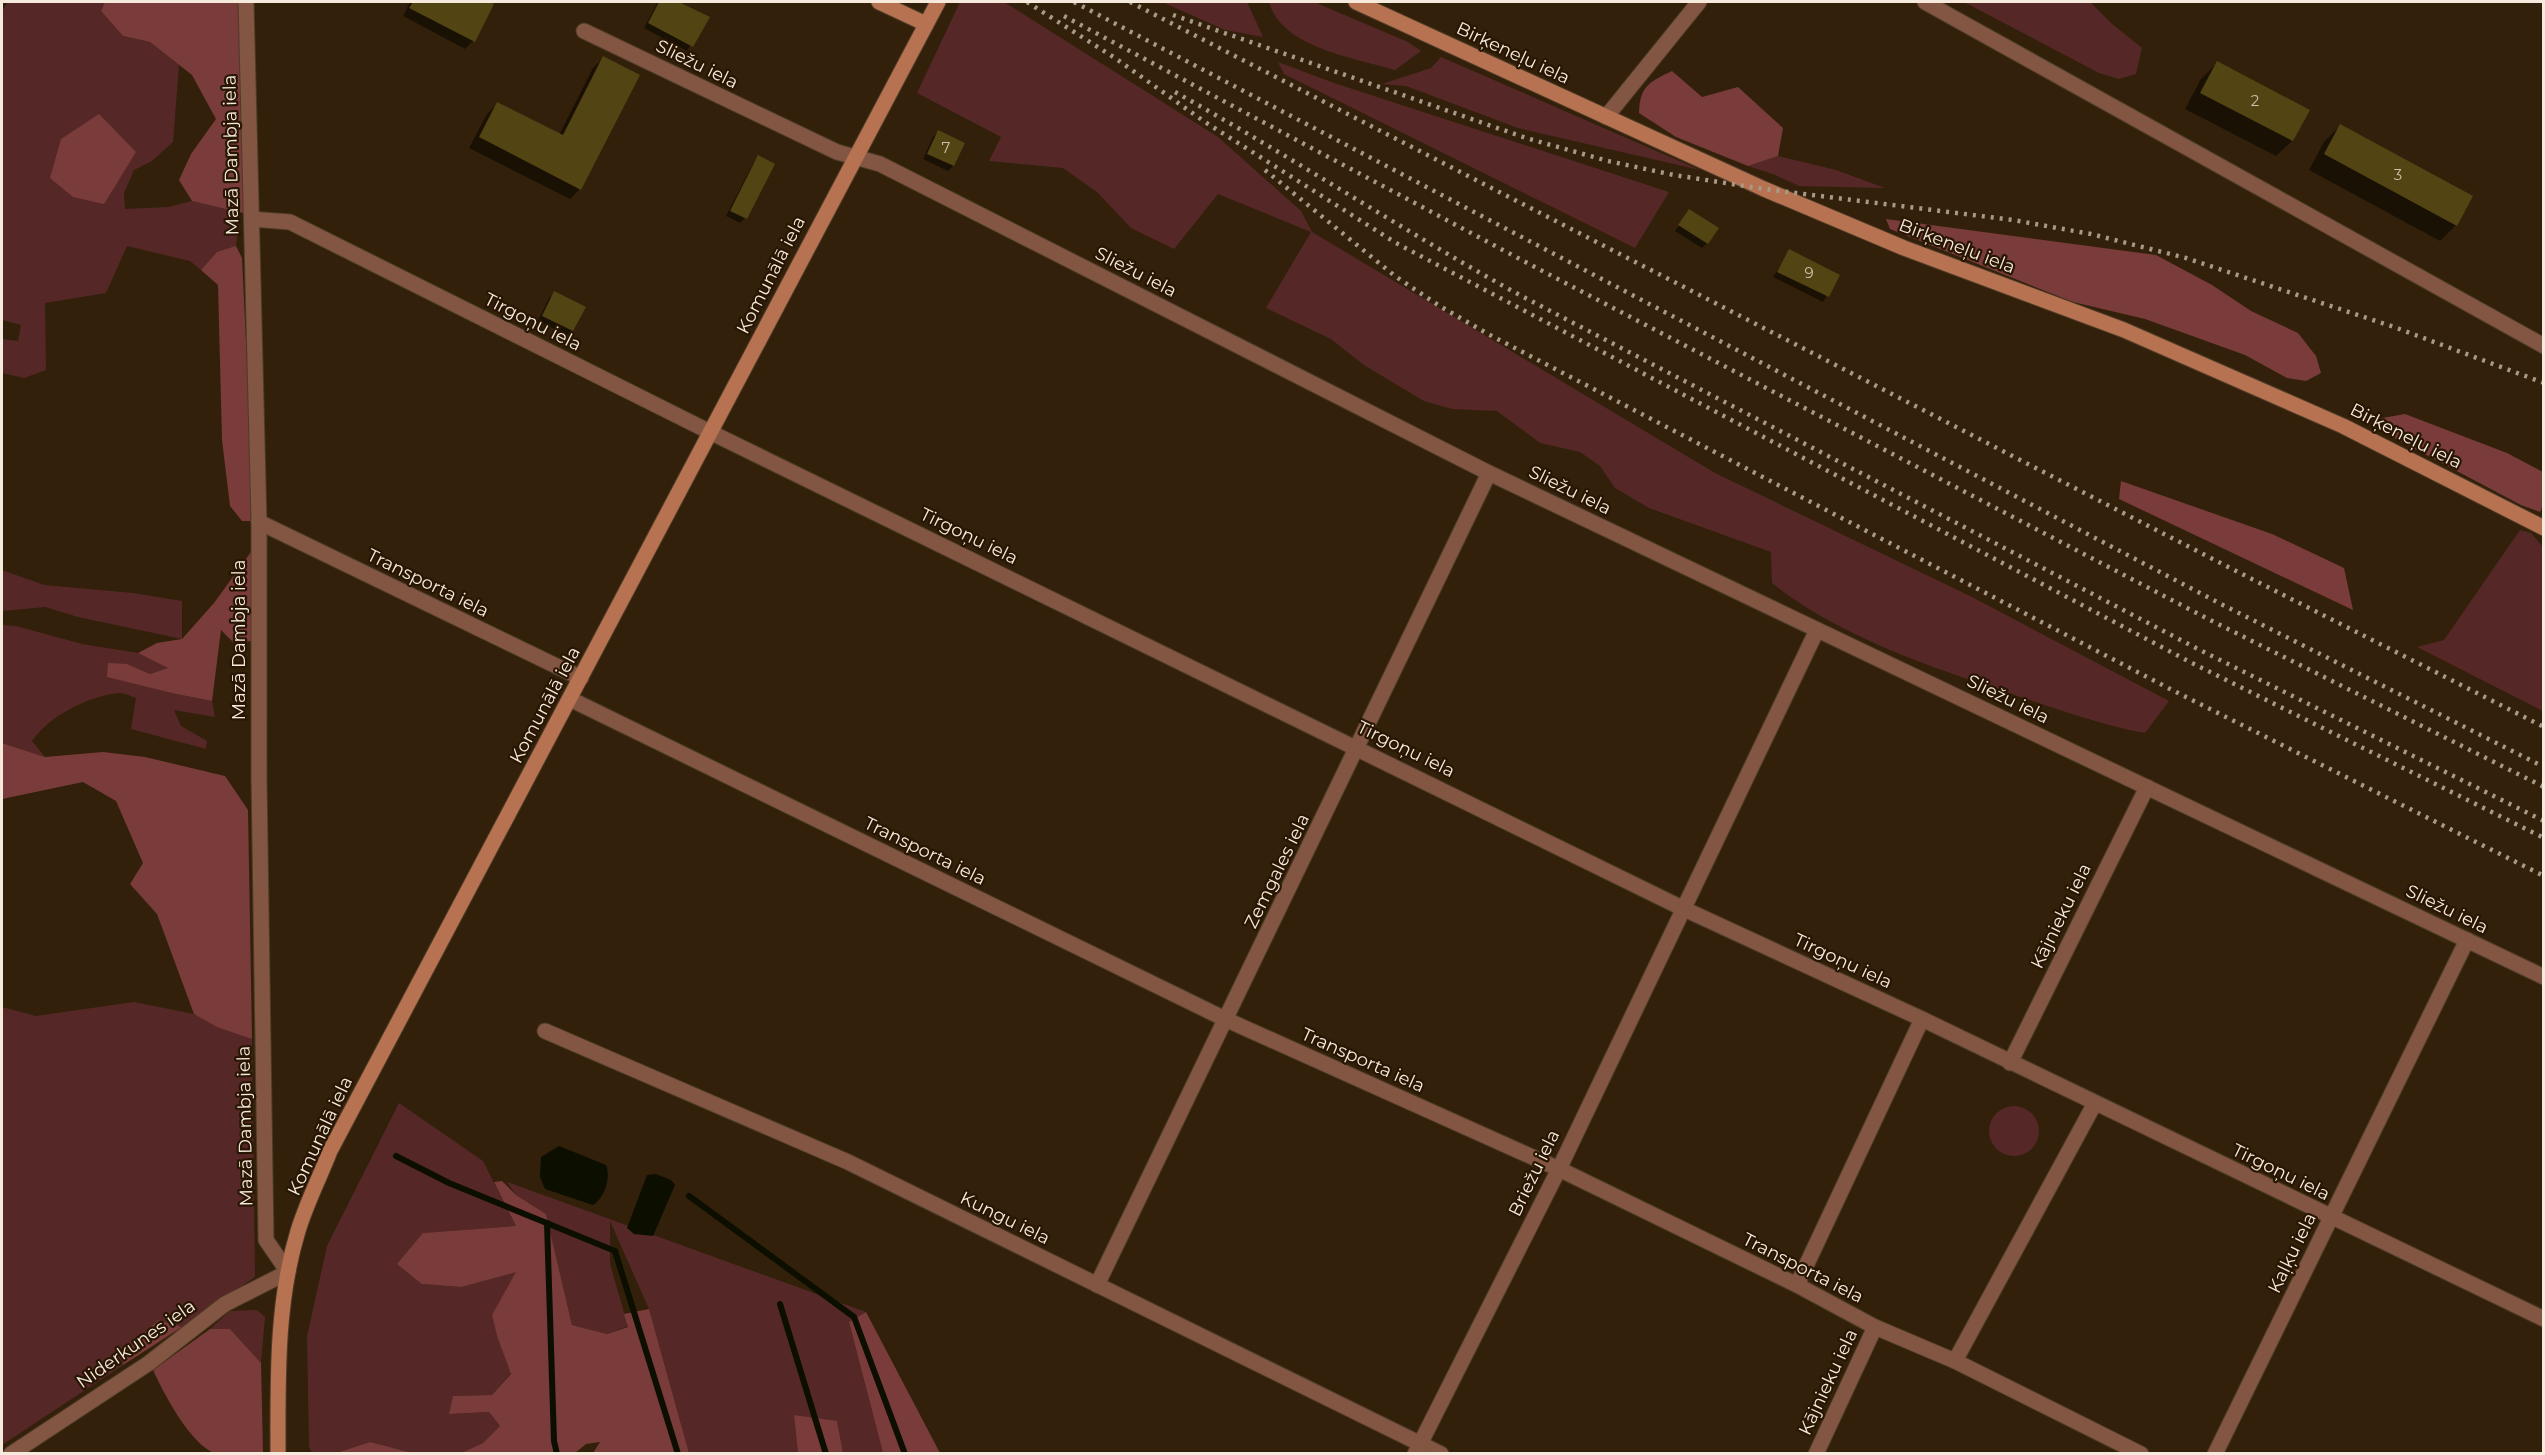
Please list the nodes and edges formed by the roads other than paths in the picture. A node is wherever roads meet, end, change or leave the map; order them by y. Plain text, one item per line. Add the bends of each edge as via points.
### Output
1 (246, 2) edge
2 (879, 2) edge
3 (938, 2) edge
4 (1356, 2) edge
5 (1699, 2) edge
6 (1925, 2) edge
7 (926, 24) junction
8 (584, 31) dead end
9 (1606, 117) junction
10 (855, 157) junction
11 (252, 219) junction
12 (2544, 346) edge
13 (712, 433) junction
14 (1489, 473) junction
15 (259, 522) junction
16 (2544, 528) edge
17 (1817, 630) junction
18 (581, 678) junction
19 (570, 699) junction
20 (1359, 748) junction
21 (2147, 787) junction
22 (1682, 908) junction
23 (2467, 940) junction
24 (2544, 977) edge
25 (1922, 1019) junction
26 (1227, 1020) junction
27 (545, 1031) dead end
28 (2010, 1063) junction
29 (2095, 1103) junction
30 (1559, 1169) junction
31 (2331, 1218) junction
32 (288, 1272) junction
33 (1097, 1286) junction
34 (1797, 1286) junction
35 (2544, 1319) edge
36 (1875, 1327) junction
37 (1955, 1362) junction
38 (1418, 1449) edge
39 (11, 1454) edge
40 (278, 1454) edge
41 (1441, 1454) edge
42 (1816, 1454) edge
43 (2141, 1454) edge
44 (2216, 1454) edge

1 - 11 street, Mazā Dambja iela
2 - 7 street
3 - 7 street, Komunālā iela
4 - 9 street, Birķeneļu iela
5 - 9 street
6 - 12 street
7 - 10 street, Komunālā iela
8 - 10 street, Sliežu iela via 837,152
9 - 16 street, Birķeneļu iela via 1904,248 2124,330 2321,416
10 - 13 street, Komunālā iela
10 - 14 street, Sliežu iela via 880,164
11 - 13 street, Tirgoņu iela via 290,222
11 - 15 street, Mazā Dambja iela
13 - 18 street, Komunālā iela
13 - 20 street, Tirgoņu iela
14 - 17 street, Sliežu iela
14 - 20 street, Zemgales iela
15 - 18 street, Transporta iela
15 - 32 street, Mazā Dambja iela via 266,1240
17 - 21 street, Sliežu iela
17 - 22 street, Briežu iela
18 - 19 street, Komunālā iela
19 - 26 street, Transporta iela
19 - 32 street, Komunālā iela via 330,1150 298,1230
20 - 22 street, Tirgoņu iela
20 - 26 street, Zemgales iela
21 - 23 street, Sliežu iela
21 - 28 street, Kājnieku iela
22 - 25 street, Tirgoņu iela
22 - 30 street, Briežu iela
23 - 24 street, Sliežu iela
23 - 31 street, Kaļķu iela
25 - 28 street, Tirgoņu iela
25 - 34 street
26 - 30 street, Transporta iela
26 - 33 street, Zemgales iela
27 - 33 street, Kungu iela via 848,1162
28 - 29 street, Tirgoņu iela
29 - 31 street, Tirgoņu iela
29 - 37 street
30 - 34 street, Transporta iela
30 - 38 street, Briežu iela
31 - 35 street, Tirgoņu iela
31 - 44 street, Kaļķu iela
32 - 39 street, Niderkunes iela via 225,1304 149,1363
32 - 40 street, Komunālā iela via 280,1323
33 - 38 street, Kungu iela
34 - 36 street, Transporta iela
36 - 37 street, Transporta iela
36 - 42 street, Kājnieku iela
37 - 43 street, Transporta iela
38 - 41 street, Kungu iela

